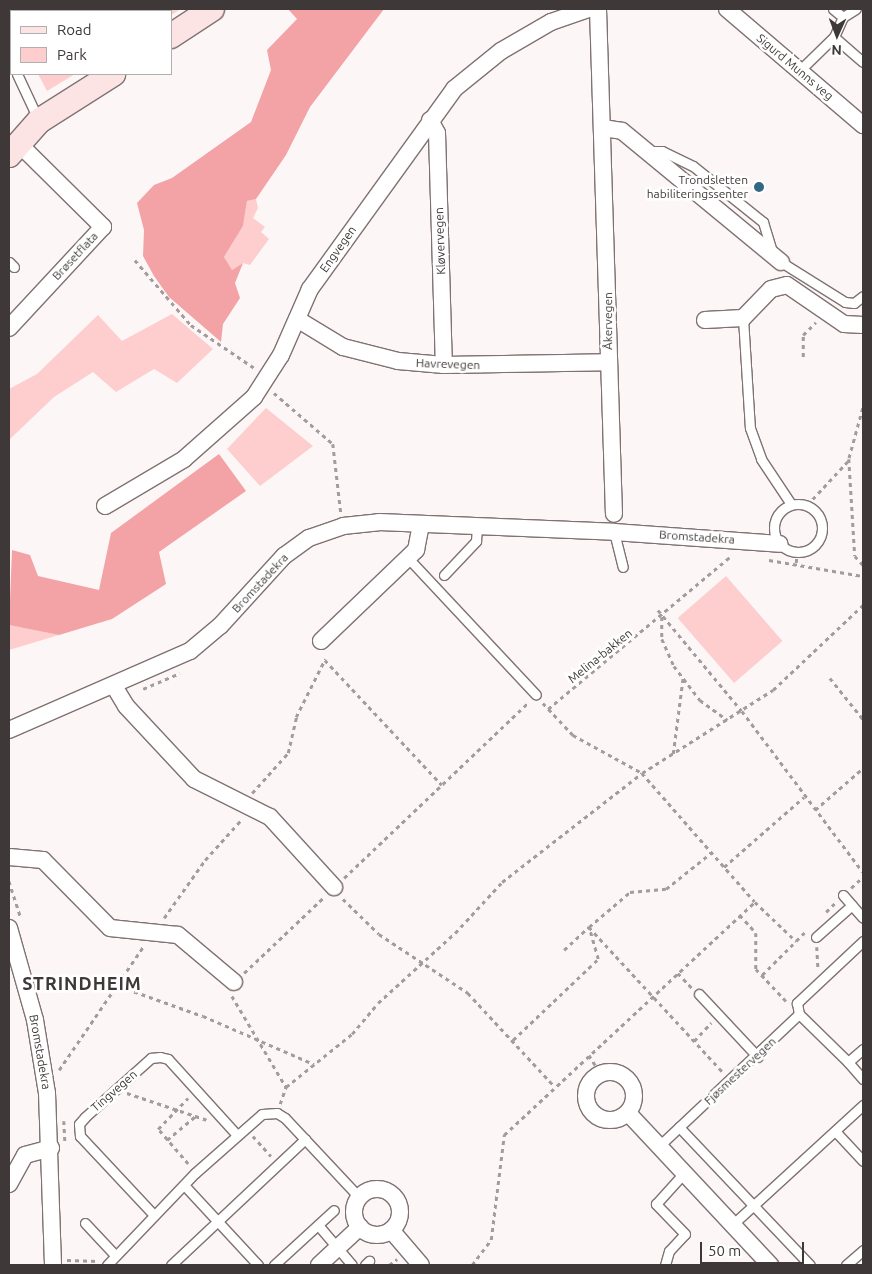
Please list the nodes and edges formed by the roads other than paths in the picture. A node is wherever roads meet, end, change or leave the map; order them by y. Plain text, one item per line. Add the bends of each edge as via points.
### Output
1 (212, 9) edge
2 (588, 9) edge
3 (598, 9) edge
4 (727, 9) edge
5 (833, 9) edge
6 (856, 9) edge
7 (843, 18) junction
8 (172, 35) edge
9 (834, 38) junction
10 (863, 62) edge
11 (799, 71) junction
12 (17, 75) edge
13 (111, 75) edge
14 (430, 120) junction
15 (39, 121) junction
16 (863, 125) edge
17 (602, 128) junction
18 (14, 150) edge
19 (646, 151) junction
20 (777, 259) junction
21 (863, 296) edge
22 (743, 318) junction
23 (297, 319) junction
24 (705, 320) dead end
25 (863, 325) edge
26 (9, 328) edge
27 (608, 362) junction
28 (444, 365) junction
29 (791, 504) junction
30 (105, 506) dead end
31 (614, 514) dead end
32 (421, 524) junction
33 (477, 526) junction
34 (614, 532) junction
35 (780, 544) junction
36 (408, 558) junction
37 (623, 567) dead end
38 (444, 575) dead end
39 (321, 641) road end
40 (117, 692) junction
41 (536, 695) road end
42 (9, 730) edge
43 (9, 857) edge
44 (333, 888) road end
45 (843, 895) road end
46 (852, 905) junction
47 (863, 918) edge
48 (9, 928) edge
49 (816, 937) road end
50 (863, 941) edge
51 (234, 982) road end
52 (699, 994) road end
53 (799, 1014) junction
54 (863, 1050) edge
55 (758, 1057) junction
56 (848, 1062) junction
57 (863, 1079) edge
58 (863, 1105) edge
59 (628, 1113) junction
60 (679, 1127) junction
61 (835, 1131) junction
62 (237, 1134) junction
63 (305, 1140) junction
64 (659, 1146) junction
65 (51, 1148) junction
66 (863, 1161) edge
67 (684, 1173) junction
68 (9, 1184) edge
69 (184, 1185) junction
70 (359, 1196) junction
71 (753, 1205) junction
72 (334, 1210) dead end
73 (153, 1214) junction
74 (219, 1221) junction
75 (85, 1223) dead end
76 (318, 1225) junction
77 (732, 1225) junction
78 (360, 1228) junction
79 (391, 1230) junction
80 (336, 1250) junction
81 (863, 1250) edge
82 (114, 1254) junction
83 (60, 1262) edge
84 (107, 1263) edge
85 (171, 1265) edge
86 (258, 1265) edge
87 (274, 1265) edge
88 (320, 1265) edge
89 (352, 1265) edge
90 (421, 1265) edge
91 (665, 1265) edge
92 (770, 1265) edge
93 (810, 1265) edge
94 (846, 1265) edge

1 - 8 street
2 - 14 street, Engvegen via 551,22 501,50 469,74
3 - 17 street, Åkervegen
4 - 11 street, Sigurd Munns veg
5 - 7 lane
6 - 7 lane
7 - 9 lane
9 - 10 lane
9 - 11 lane
11 - 16 street, Sigurd Munns veg
12 - 15 lane
13 - 15 street
14 - 23 street, Engvegen via 310,289
14 - 28 street, Kløvervegen via 438,133
15 - 18 street
17 - 19 street via 622,131
17 - 27 street, Åkervegen
18 - 26 street, Brøsetflata via 102,226
19 - 20 street
19 - 20 lane via 662,151 693,166 763,222
20 - 21 lane via 845,302 854,303
22 - 24 street
22 - 25 street via 771,289 782,285 799,289 850,326
22 - 29 lane via 750,428 761,459
23 - 28 street, Havrevegen via 324,338 367,355
23 - 30 street, Engvegen via 266,380 240,411 184,458
27 - 28 street, Havrevegen
27 - 31 street, Åkervegen
29 - 35 lane via 775,521
29 - 35 lane, Bromstadekra via 807,505 822,521 821,536 812,548 797,552
32 - 33 street, Bromstadekra
32 - 36 street via 419,544
32 - 40 street, Bromstadekra via 343,526 310,538 284,556 220,626 190,651
33 - 34 street, Bromstadekra
33 - 38 lane via 476,540
34 - 35 street, Bromstadekra
34 - 37 lane
36 - 39 street
36 - 41 lane
40 - 42 street, Bromstadekra
40 - 44 street via 194,779 248,804 280,826
43 - 51 street via 43,860 110,928 185,939
45 - 46 lane
46 - 47 lane
46 - 49 lane
48 - 65 street, Bromstadekra via 35,1020
50 - 53 lane via 797,1003
52 - 55 lane
53 - 55 lane, Fjøsmestervegen
53 - 56 lane
54 - 56 lane
55 - 60 lane, Fjøsmestervegen
56 - 57 lane
58 - 61 lane
59 - 59 street via 606,1120 593,1113 586,1091 601,1074 615,1072 632,1085 634,1100
59 - 64 street
60 - 64 lane, Fjøsmestervegen
60 - 71 lane
61 - 66 lane
61 - 71 lane
62 - 63 lane via 262,1114 277,1113
62 - 69 lane
62 - 73 lane, Tingvegen via 168,1059 160,1057 151,1058 81,1120 78,1131
63 - 70 lane
63 - 74 lane
64 - 67 street
65 - 68 street via 25,1155
65 - 83 street, Bromstadekra
67 - 77 street
67 - 91 lane via 656,1204 686,1234 669,1251
69 - 73 lane
69 - 74 lane
70 - 78 street via 354,1211
70 - 79 street via 377,1189 394,1196 400,1213
71 - 77 lane
71 - 93 lane
72 - 76 lane
73 - 82 lane
74 - 85 lane
74 - 86 lane
75 - 82 lane
76 - 80 lane
76 - 87 lane
77 - 92 street
78 - 79 street via 376,1235
78 - 80 street
79 - 90 street
80 - 88 street
80 - 89 lane
81 - 94 lane
82 - 84 lane

